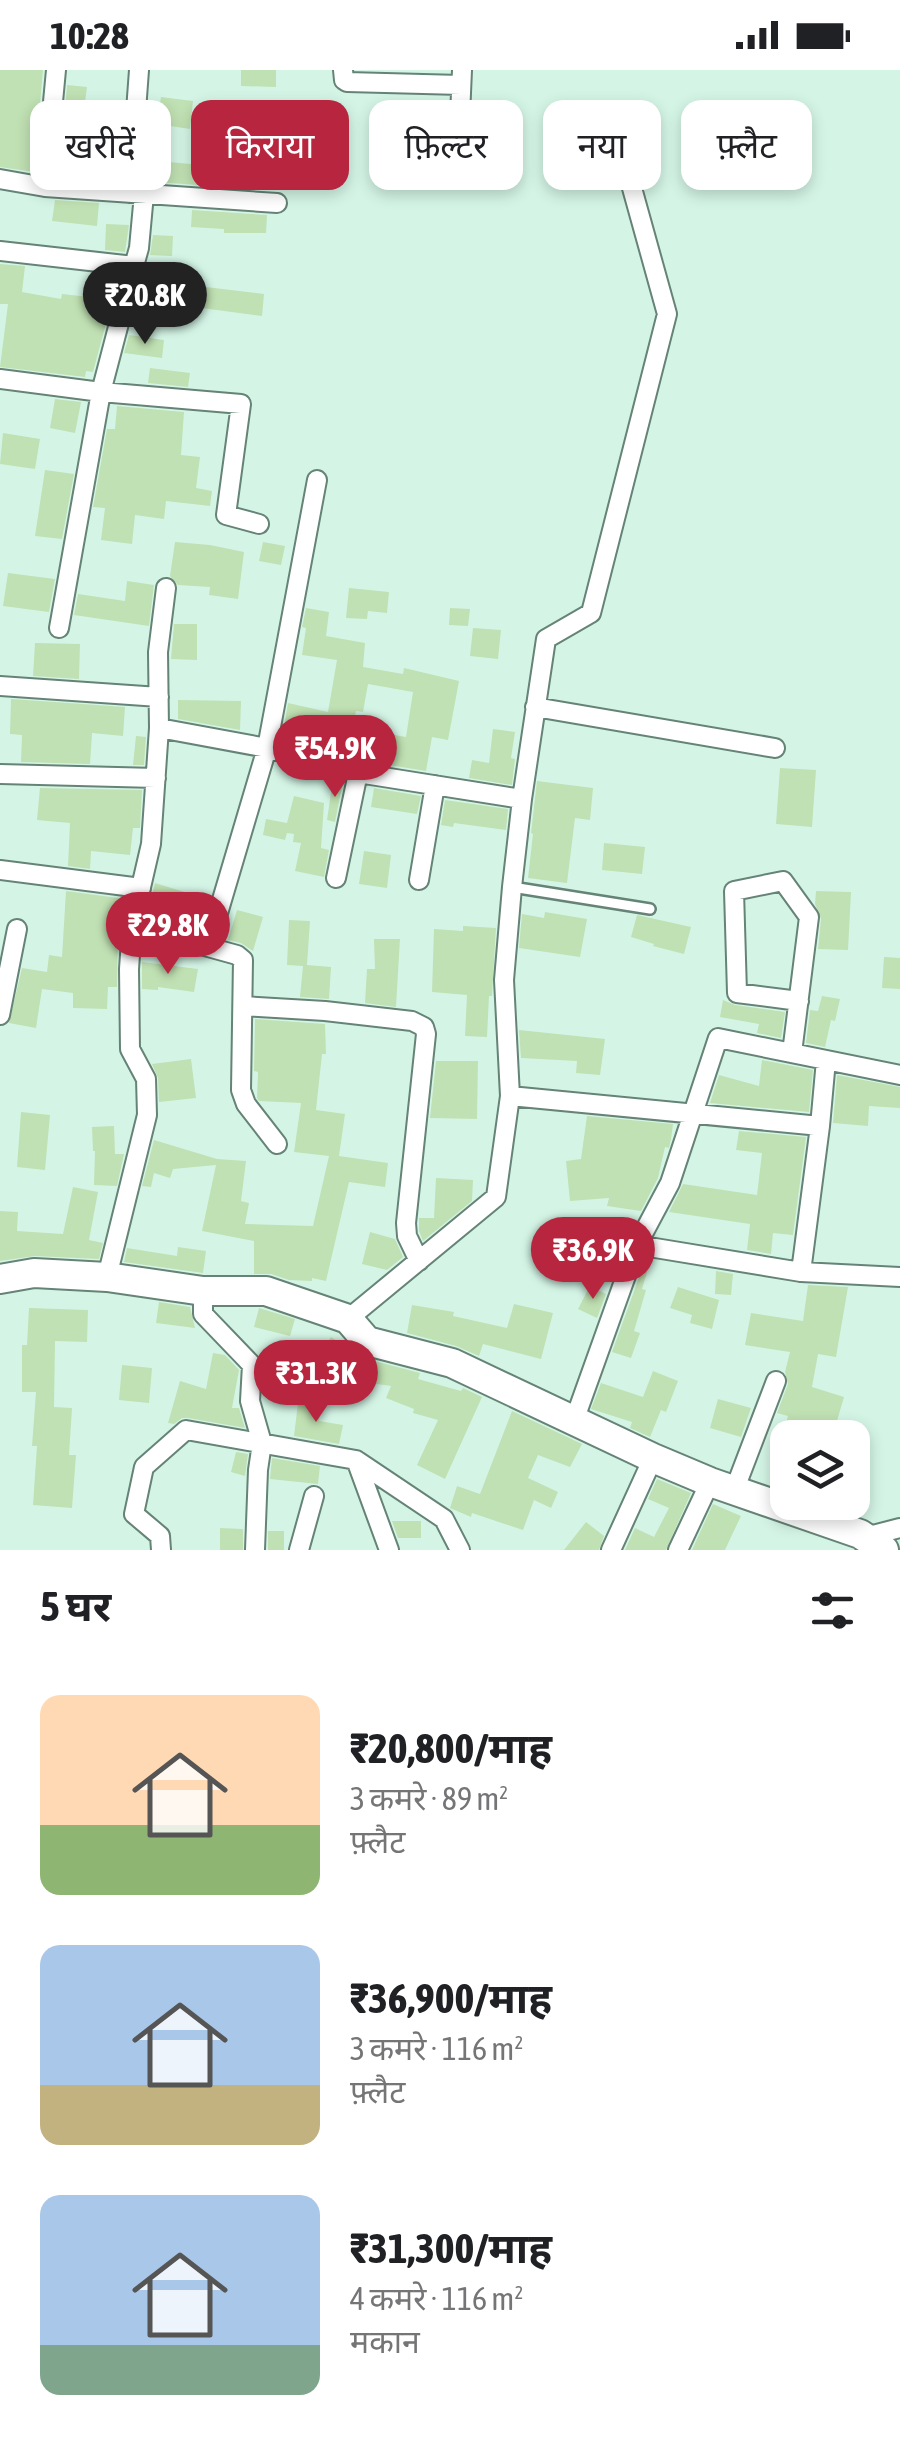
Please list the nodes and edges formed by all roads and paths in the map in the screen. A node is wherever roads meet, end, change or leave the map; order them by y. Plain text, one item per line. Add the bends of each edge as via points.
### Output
1 (56, 70) edge
2 (139, 70) edge
3 (343, 70) edge
4 (462, 78) edge
5 (53, 100) edge
6 (0, 180) edge
7 (30, 185) edge
8 (84, 190) edge
9 (632, 190) edge
10 (137, 194) junction
11 (277, 203) dead end
12 (0, 251) edge
13 (134, 266) junction
14 (0, 380) edge
15 (101, 392) junction
16 (317, 480) dead end
17 (258, 524) dead end
18 (166, 588) dead end
19 (60, 628) dead end
20 (0, 686) edge
21 (159, 697) junction
22 (536, 707) junction
23 (159, 728) junction
24 (266, 748) junction
25 (775, 748) dead end
26 (358, 773) junction
27 (0, 774) edge
28 (156, 778) junction
29 (435, 785) junction
30 (522, 799) junction
31 (0, 870) edge
32 (336, 878) dead end
33 (419, 880) dead end
34 (512, 887) junction
35 (141, 888) junction
36 (650, 909) dead end
37 (132, 926) junction
38 (18, 928) dead end
39 (208, 947) junction
40 (799, 1001) junction
41 (243, 1006) junction
42 (0, 1015) edge
43 (792, 1053) junction
44 (826, 1060) junction
45 (900, 1075) edge
46 (510, 1096) junction
47 (694, 1115) junction
48 (820, 1126) junction
49 (277, 1144) dead end
50 (637, 1245) junction
51 (419, 1261) junction
52 (801, 1272) junction
53 (900, 1276) edge
54 (107, 1277) junction
55 (0, 1279) edge
56 (204, 1291) junction
57 (348, 1319) junction
58 (776, 1381) dead end
59 (574, 1421) junction
60 (262, 1443) junction
61 (653, 1458) junction
62 (356, 1460) junction
63 (722, 1486) junction
64 (314, 1496) dead end
65 (900, 1528) edge
66 (874, 1544) edge
67 (161, 1550) edge
68 (255, 1550) edge
69 (299, 1550) edge
70 (389, 1550) edge
71 (460, 1550) edge
72 (611, 1550) edge
73 (678, 1550) edge

1 - 5 street
2 - 10 street
3 - 4 street via 347,82
6 - 7 street
8 - 10 street
9 - 22 street via 667,314 591,613 546,639
10 - 11 street
10 - 13 street
12 - 13 street
13 - 15 street
14 - 15 street
15 - 17 street via 240,404 226,515
15 - 19 street
16 - 24 street
18 - 21 street
20 - 21 street
21 - 23 street
22 - 25 street
22 - 30 street
23 - 24 street
23 - 28 street
24 - 26 street
24 - 39 street
26 - 29 street
26 - 32 street
27 - 28 street
28 - 35 street
29 - 30 street
29 - 33 street
30 - 34 street
31 - 35 street
34 - 36 lane
34 - 46 street via 504,980
35 - 37 street
37 - 39 street
37 - 54 street via 130,1049 146,1078 147,1116
38 - 42 street
39 - 41 street via 243,960
40 - 40 street via 809,918 783,880 734,891 737,993
40 - 43 street
41 - 49 street via 241,1090
41 - 51 street via 424,1027 406,1223
43 - 44 street
43 - 47 street via 718,1038
44 - 45 street
44 - 48 street
46 - 47 street
46 - 51 street via 496,1197
47 - 48 street
47 - 50 street via 670,1183
48 - 52 street
50 - 52 street
50 - 59 street
51 - 57 street
52 - 53 street
54 - 55 main road via 34,1273
54 - 56 main road
56 - 57 main road via 266,1291
56 - 60 street via 202,1314 252,1365 250,1401
57 - 59 main road via 367,1342 452,1363
58 - 63 street
59 - 61 main road
60 - 62 street
60 - 67 street via 186,1430 144,1467 134,1514 160,1536
60 - 68 street
61 - 63 main road
61 - 72 street
62 - 70 street
62 - 71 street via 444,1519
63 - 66 main road
63 - 73 street
64 - 69 street
65 - 66 street

